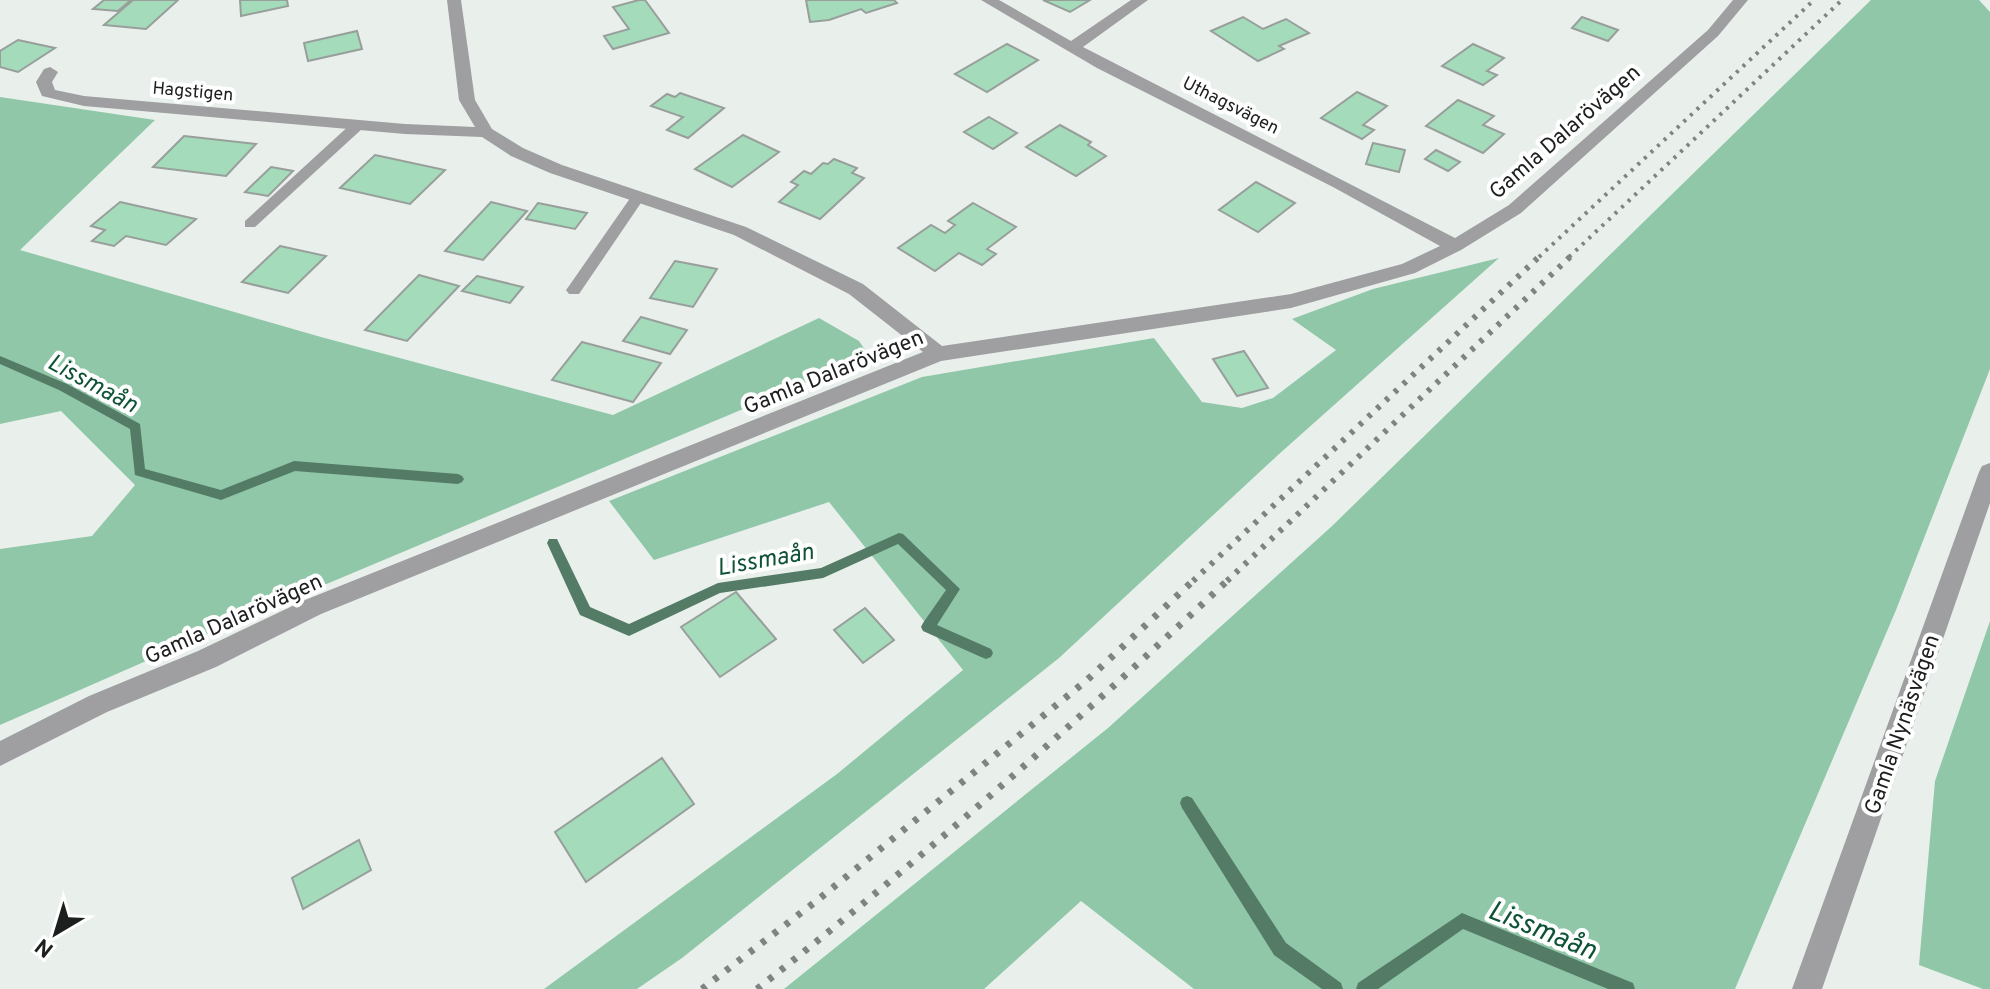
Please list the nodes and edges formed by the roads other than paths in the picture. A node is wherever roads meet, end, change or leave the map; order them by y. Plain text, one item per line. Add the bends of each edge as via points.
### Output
1 (454, 0) edge
2 (988, 0) edge
3 (1141, 0) edge
4 (1741, 0) edge
5 (1073, 47) junction
6 (50, 72) dead end
7 (358, 125) junction
8 (486, 132) junction
9 (638, 197) junction
10 (250, 224) dead end
11 (1455, 246) junction
12 (574, 290) dead end
13 (938, 354) junction
14 (1990, 472) edge
15 (0, 754) edge
16 (1809, 985) edge

1 - 8 street via 467,100
2 - 5 street, Uthagsvägen
3 - 5 street
4 - 11 street, Gamla Dalarövägen via 1713,33 1515,209
5 - 11 street, Uthagsvägen
6 - 7 street, Hagstigen via 44,82 48,93 84,101
7 - 8 street, Hagstigen
7 - 10 lane
8 - 9 street via 556,169
9 - 12 lane
9 - 13 street via 740,231 856,289
11 - 13 street, Gamla Dalarövägen via 1408,269 1291,301
13 - 15 street, Gamla Dalarövägen via 313,607
14 - 16 street, Gamla Nynäsvägen

